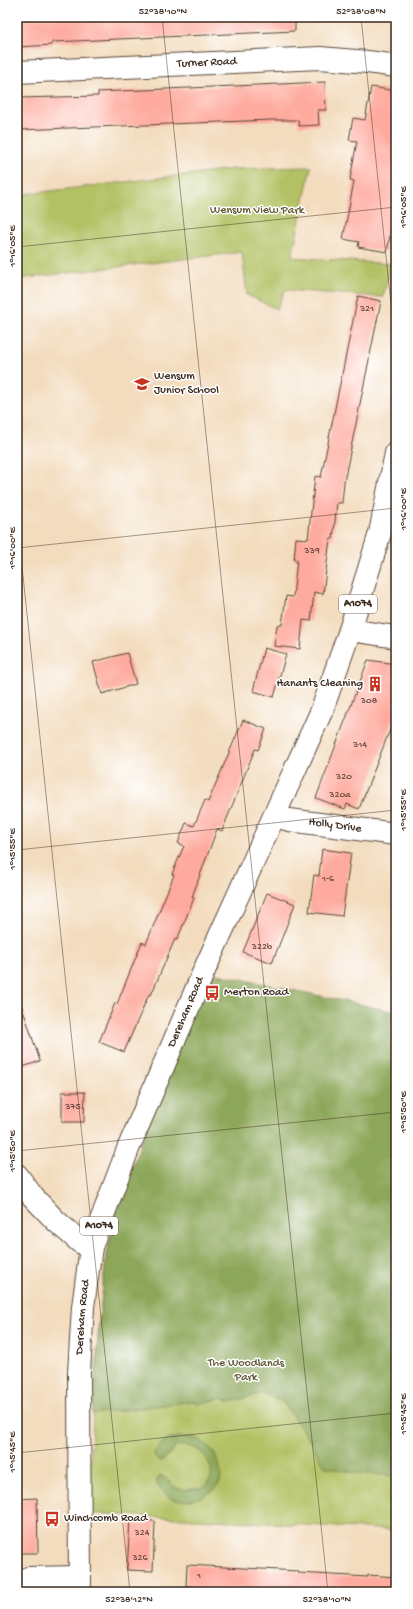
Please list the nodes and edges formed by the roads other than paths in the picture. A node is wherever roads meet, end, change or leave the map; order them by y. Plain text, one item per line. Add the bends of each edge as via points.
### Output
1 (396, 66) edge
2 (17, 72) edge
3 (396, 453) edge
4 (350, 630) junction
5 (396, 637) edge
6 (275, 816) junction
7 (396, 834) edge
8 (17, 1176) edge
9 (91, 1247) junction
10 (17, 1584) edge
11 (80, 1585) edge

1 - 2 main road, Turner Road via 320,58
3 - 4 main road, Dereham Road / A1074 via 380,533
4 - 5 main road
4 - 6 main road, Dereham Road / A1074 via 322,710
6 - 7 main road, Holly Drive
6 - 9 main road, Dereham Road / A1074 via 204,971 128,1149
8 - 9 main road via 56,1221 80,1242
9 - 11 main road, Dereham Road / A1074 via 83,1307 79,1372
10 - 11 main road via 28,1578

